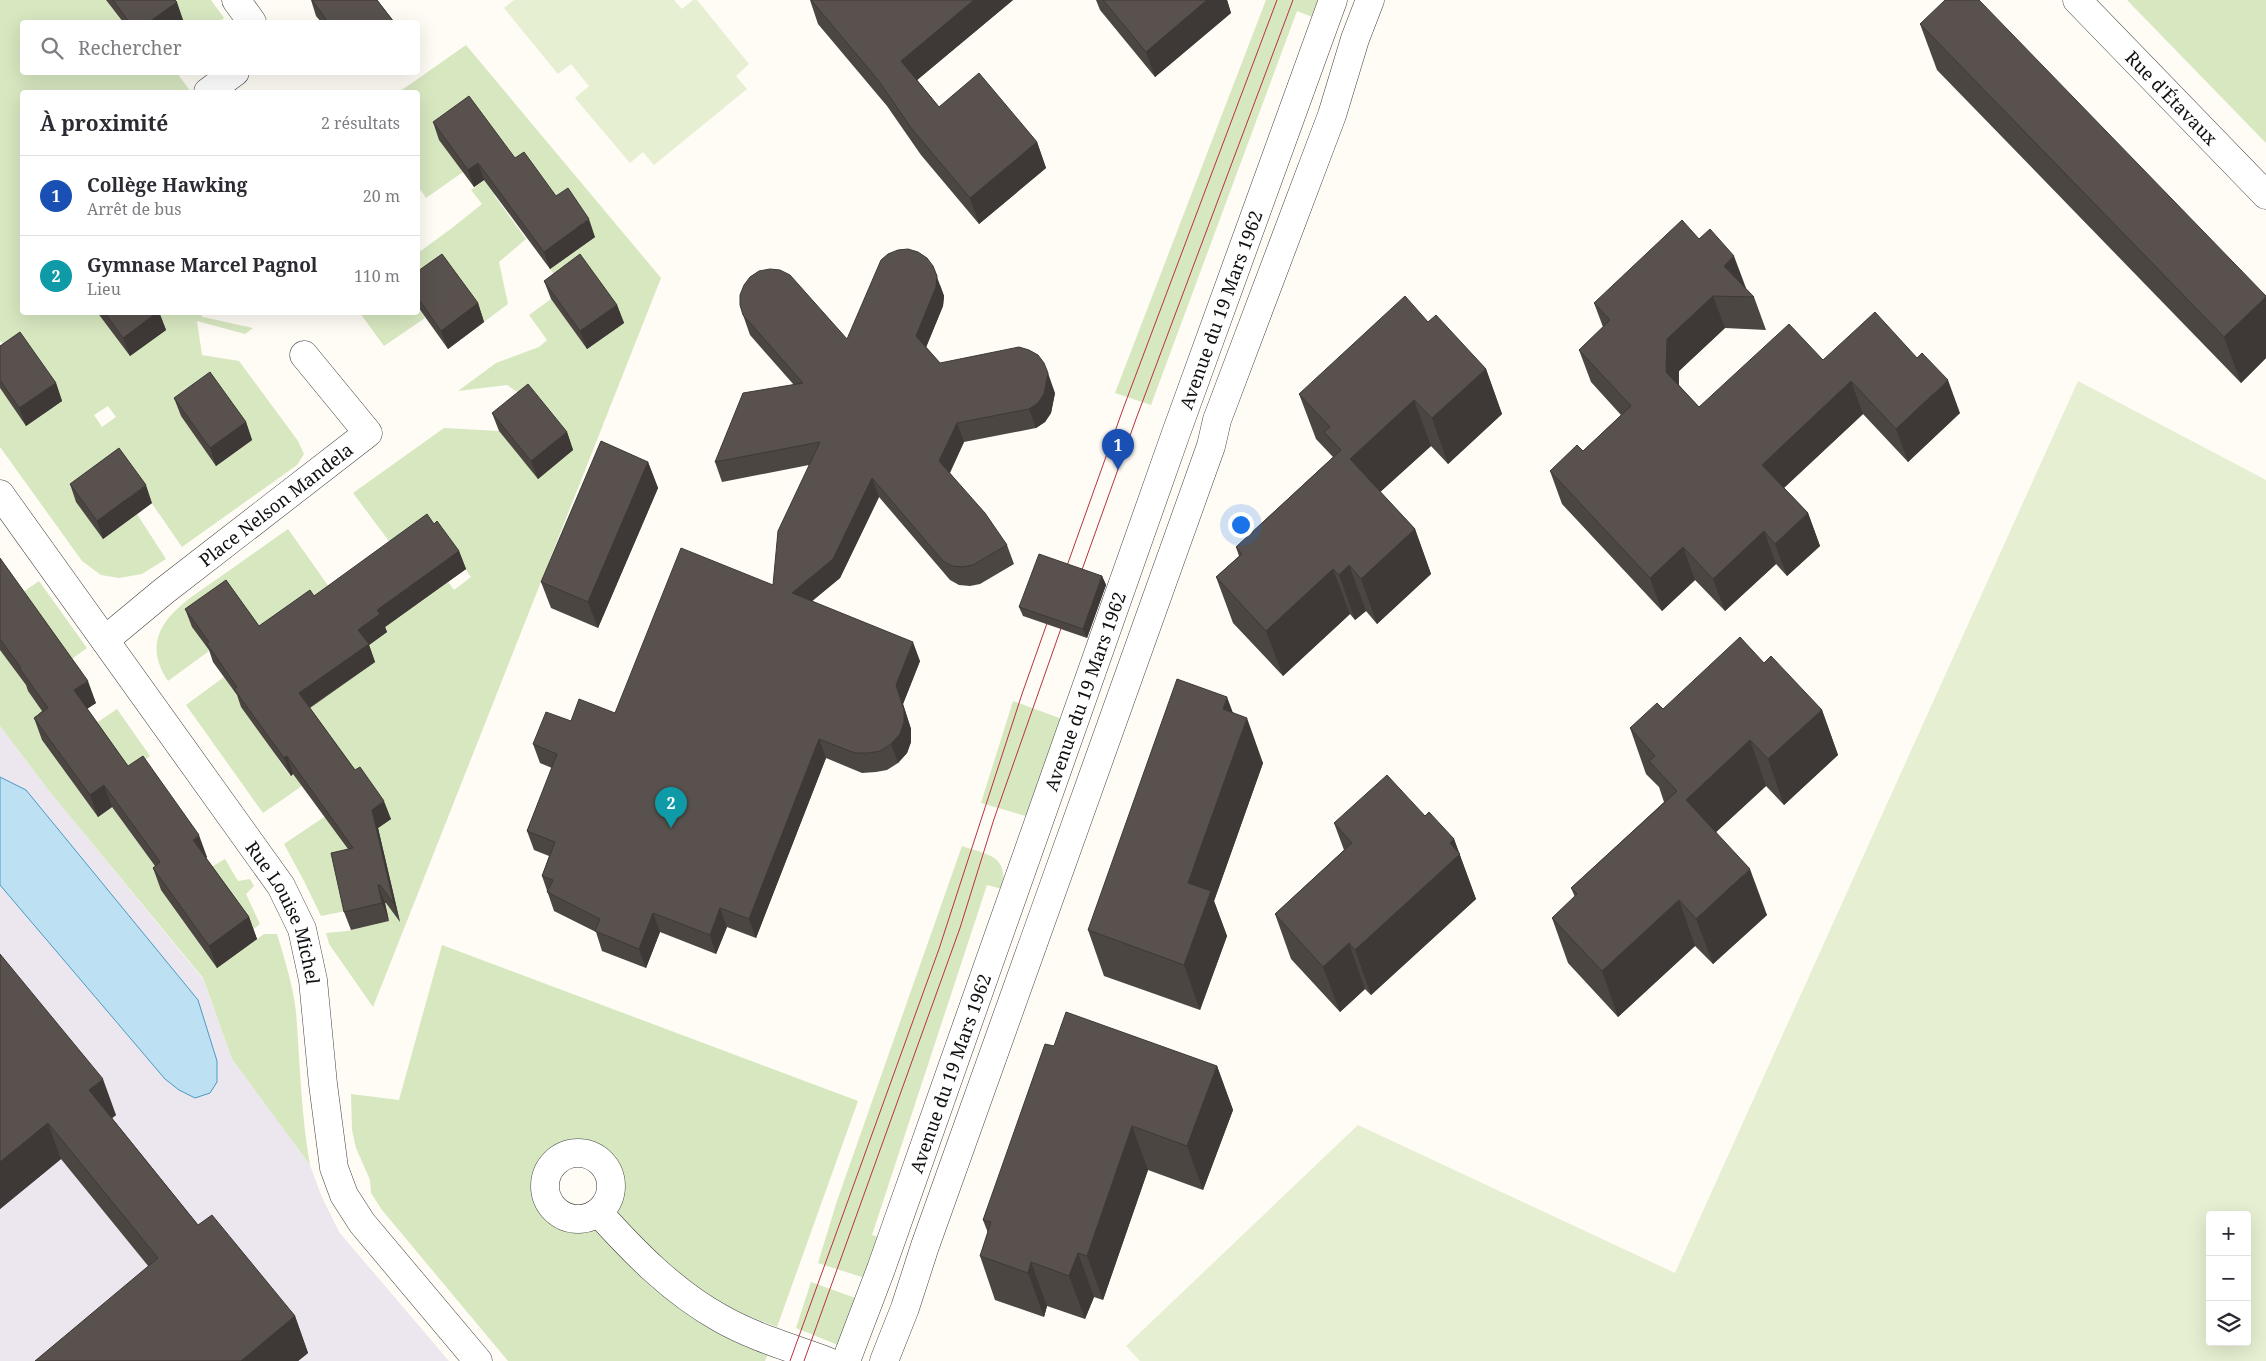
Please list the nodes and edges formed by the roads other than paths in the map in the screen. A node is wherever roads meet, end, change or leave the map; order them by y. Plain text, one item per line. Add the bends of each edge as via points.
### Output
1 (236, 0) edge
2 (1370, 0) edge
3 (2077, 0) edge
4 (1329, 11) edge
5 (251, 20) edge
6 (231, 75) edge
7 (211, 90) edge
8 (2266, 195) edge
9 (304, 355) dead end
10 (0, 494) edge
11 (105, 640) junction
12 (599, 1212) dead end
13 (478, 1361) edge
14 (827, 1361) edge
15 (846, 1361) edge
16 (884, 1361) edge

1 - 5 street
2 - 16 street, Avenue du 19 Mars 1962 via 1332,115 1217,420 1211,446
3 - 8 street, Rue d'Étavaux
4 - 15 street, Avenue du 19 Mars 1962
6 - 7 street
9 - 11 street, Place Nelson Mandela via 368,433 164,590
10 - 11 street, Rue Louise Michel
11 - 13 street, Rue Louise Michel via 281,886 302,930 313,980 334,1168 344,1196 362,1223
12 - 14 street via 634,1251 696,1304 721,1319

